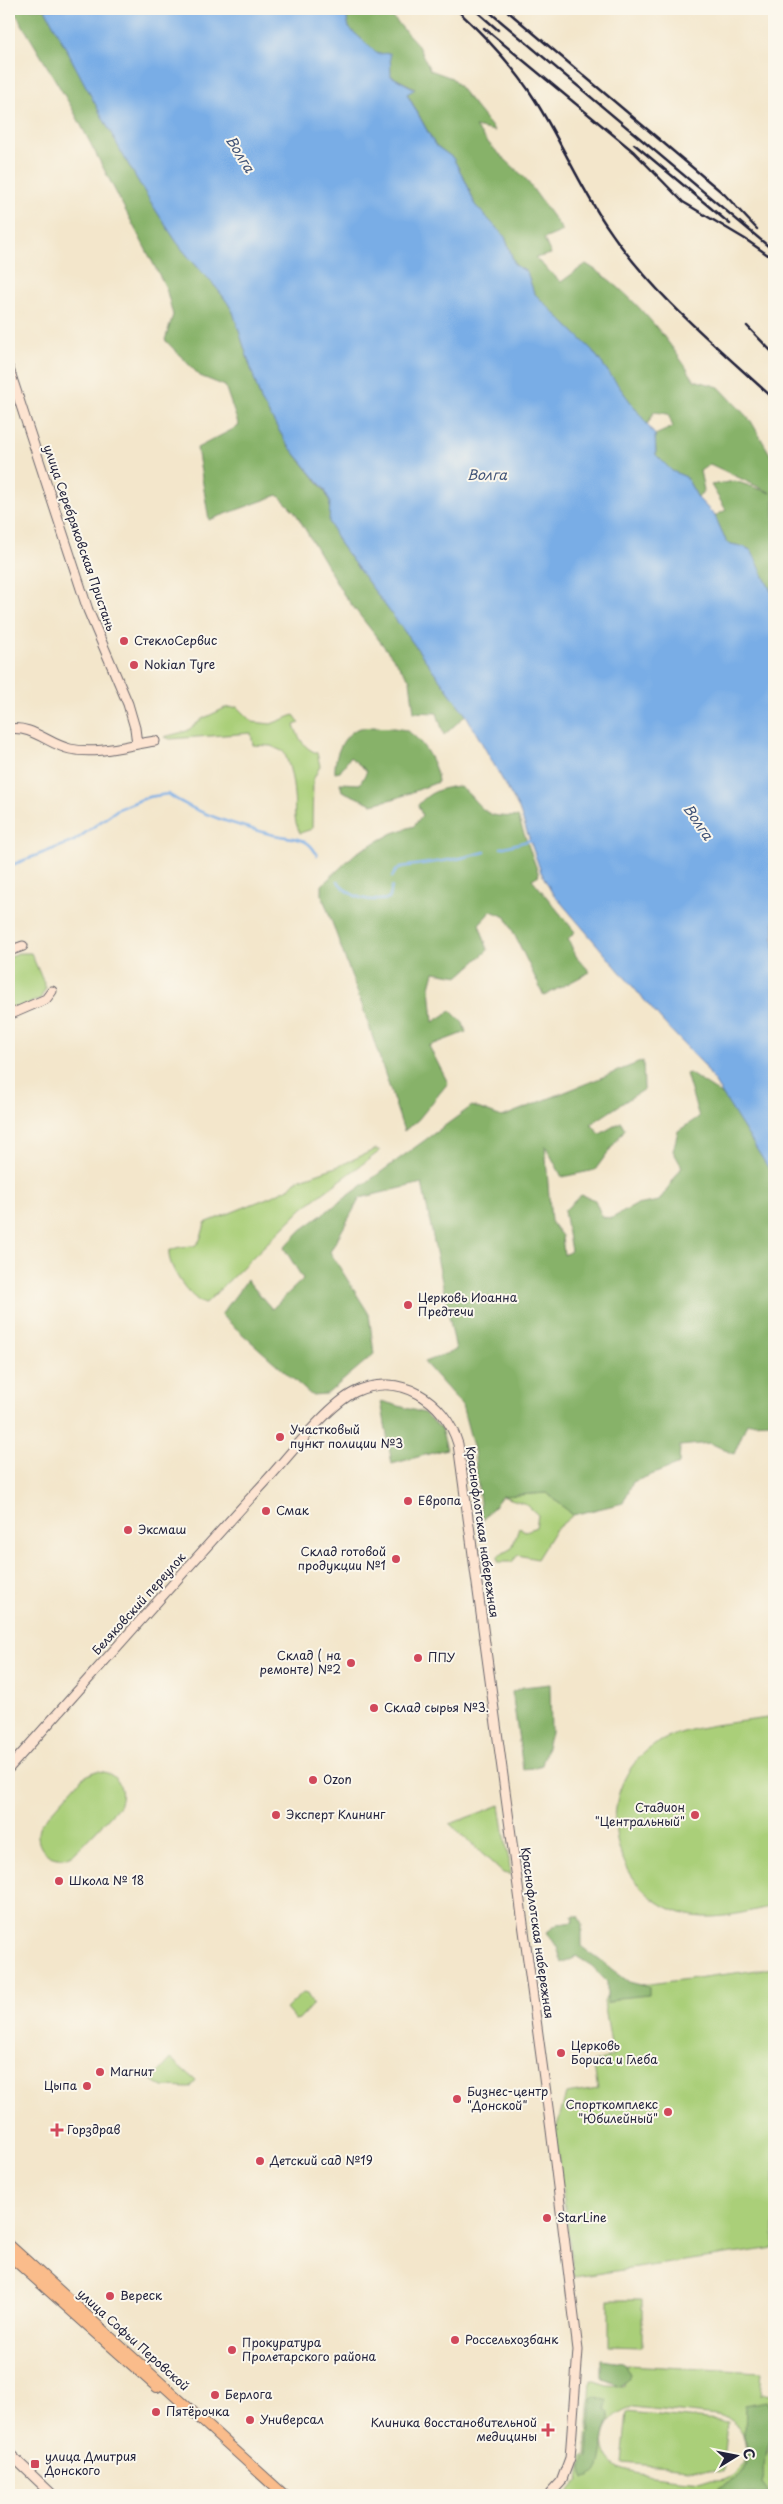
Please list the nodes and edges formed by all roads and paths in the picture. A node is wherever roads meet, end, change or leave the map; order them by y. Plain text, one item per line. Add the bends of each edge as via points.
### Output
1 (9, 369) edge
2 (9, 729) edge
3 (155, 741) dead end
4 (137, 744) junction
5 (23, 946) dead end
6 (9, 951) edge
7 (52, 991) dead end
8 (9, 1014) edge
9 (410, 1389) joint
10 (9, 1768) edge
11 (9, 2245) edge
12 (9, 2255) edge
13 (9, 2453) edge
14 (53, 2495) edge
15 (274, 2495) edge
16 (284, 2495) edge
17 (549, 2495) edge

1 - 4 street, улица Серебряковская Пристань via 88,610 128,704
2 - 4 street via 26,729 76,750
3 - 4 street
5 - 6 street
7 - 8 street via 44,1000
9 - 10 street, Беляковский переулок via 388,1385 369,1387 336,1404
9 - 17 street, Краснофлотская набережная via 436,1406 458,1444 576,2323 578,2358 572,2449 565,2474
11 - 16 main road, улица Софьи Перовской
12 - 15 main road, улица Софьи Перовской
13 - 14 street

